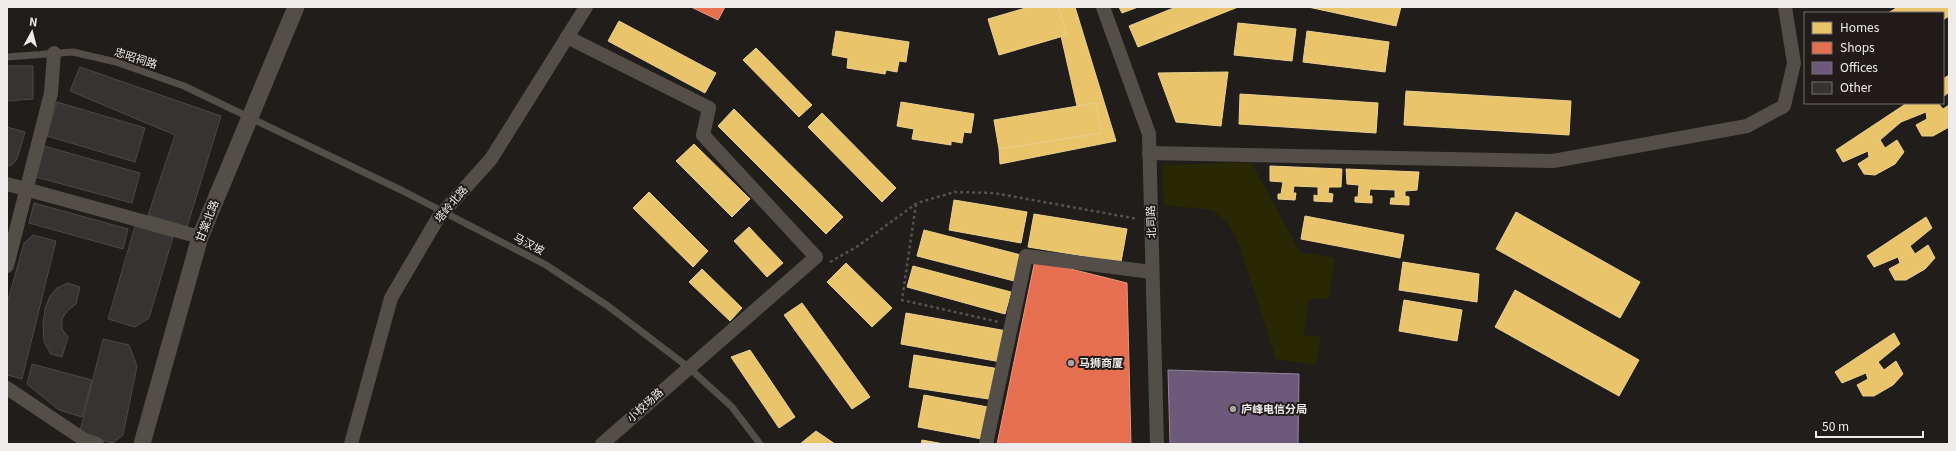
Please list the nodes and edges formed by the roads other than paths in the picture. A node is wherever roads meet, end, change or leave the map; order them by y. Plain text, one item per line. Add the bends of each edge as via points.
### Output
1 (296, 7) edge
2 (586, 7) edge
3 (1103, 7) edge
4 (1785, 7) edge
5 (567, 37) junction
6 (54, 53) junction
7 (7, 57) edge
8 (250, 118) junction
9 (1149, 153) junction
10 (7, 184) edge
11 (26, 189) junction
12 (444, 212) junction
13 (200, 237) junction
14 (7, 266) edge
15 (1152, 272) junction
16 (688, 367) junction
17 (7, 388) edge
18 (97, 444) edge
19 (142, 444) edge
20 (351, 444) edge
21 (602, 444) edge
22 (760, 444) edge
23 (986, 444) edge
24 (1157, 444) edge

1 - 8 street, 甘棠北路
2 - 5 street, 塔岭北路
3 - 9 street, 北司路 via 1148,134
4 - 9 street via 1794,63 1784,106 1747,126 1553,161
5 - 12 street, 塔岭北路 via 491,159
5 - 16 street, 小校场路 via 709,108 703,135 816,256
6 - 7 lane, 忠昭祠路
6 - 8 lane, 忠昭祠路 via 73,52 116,62 184,86
6 - 11 street via 51,93
8 - 12 lane, 马汉坡
8 - 13 street, 甘棠北路
9 - 15 street, 北司路
10 - 11 street
11 - 13 street
11 - 14 street
12 - 16 lane, 马汉坡 via 546,265 608,306
12 - 20 street, 塔岭北路 via 391,298
13 - 19 street, 甘棠北路
15 - 23 street via 1026,256
15 - 24 street, 北司路
16 - 21 street, 小校场路
16 - 22 lane, 马汉坡 via 732,406
17 - 18 street via 83,439

